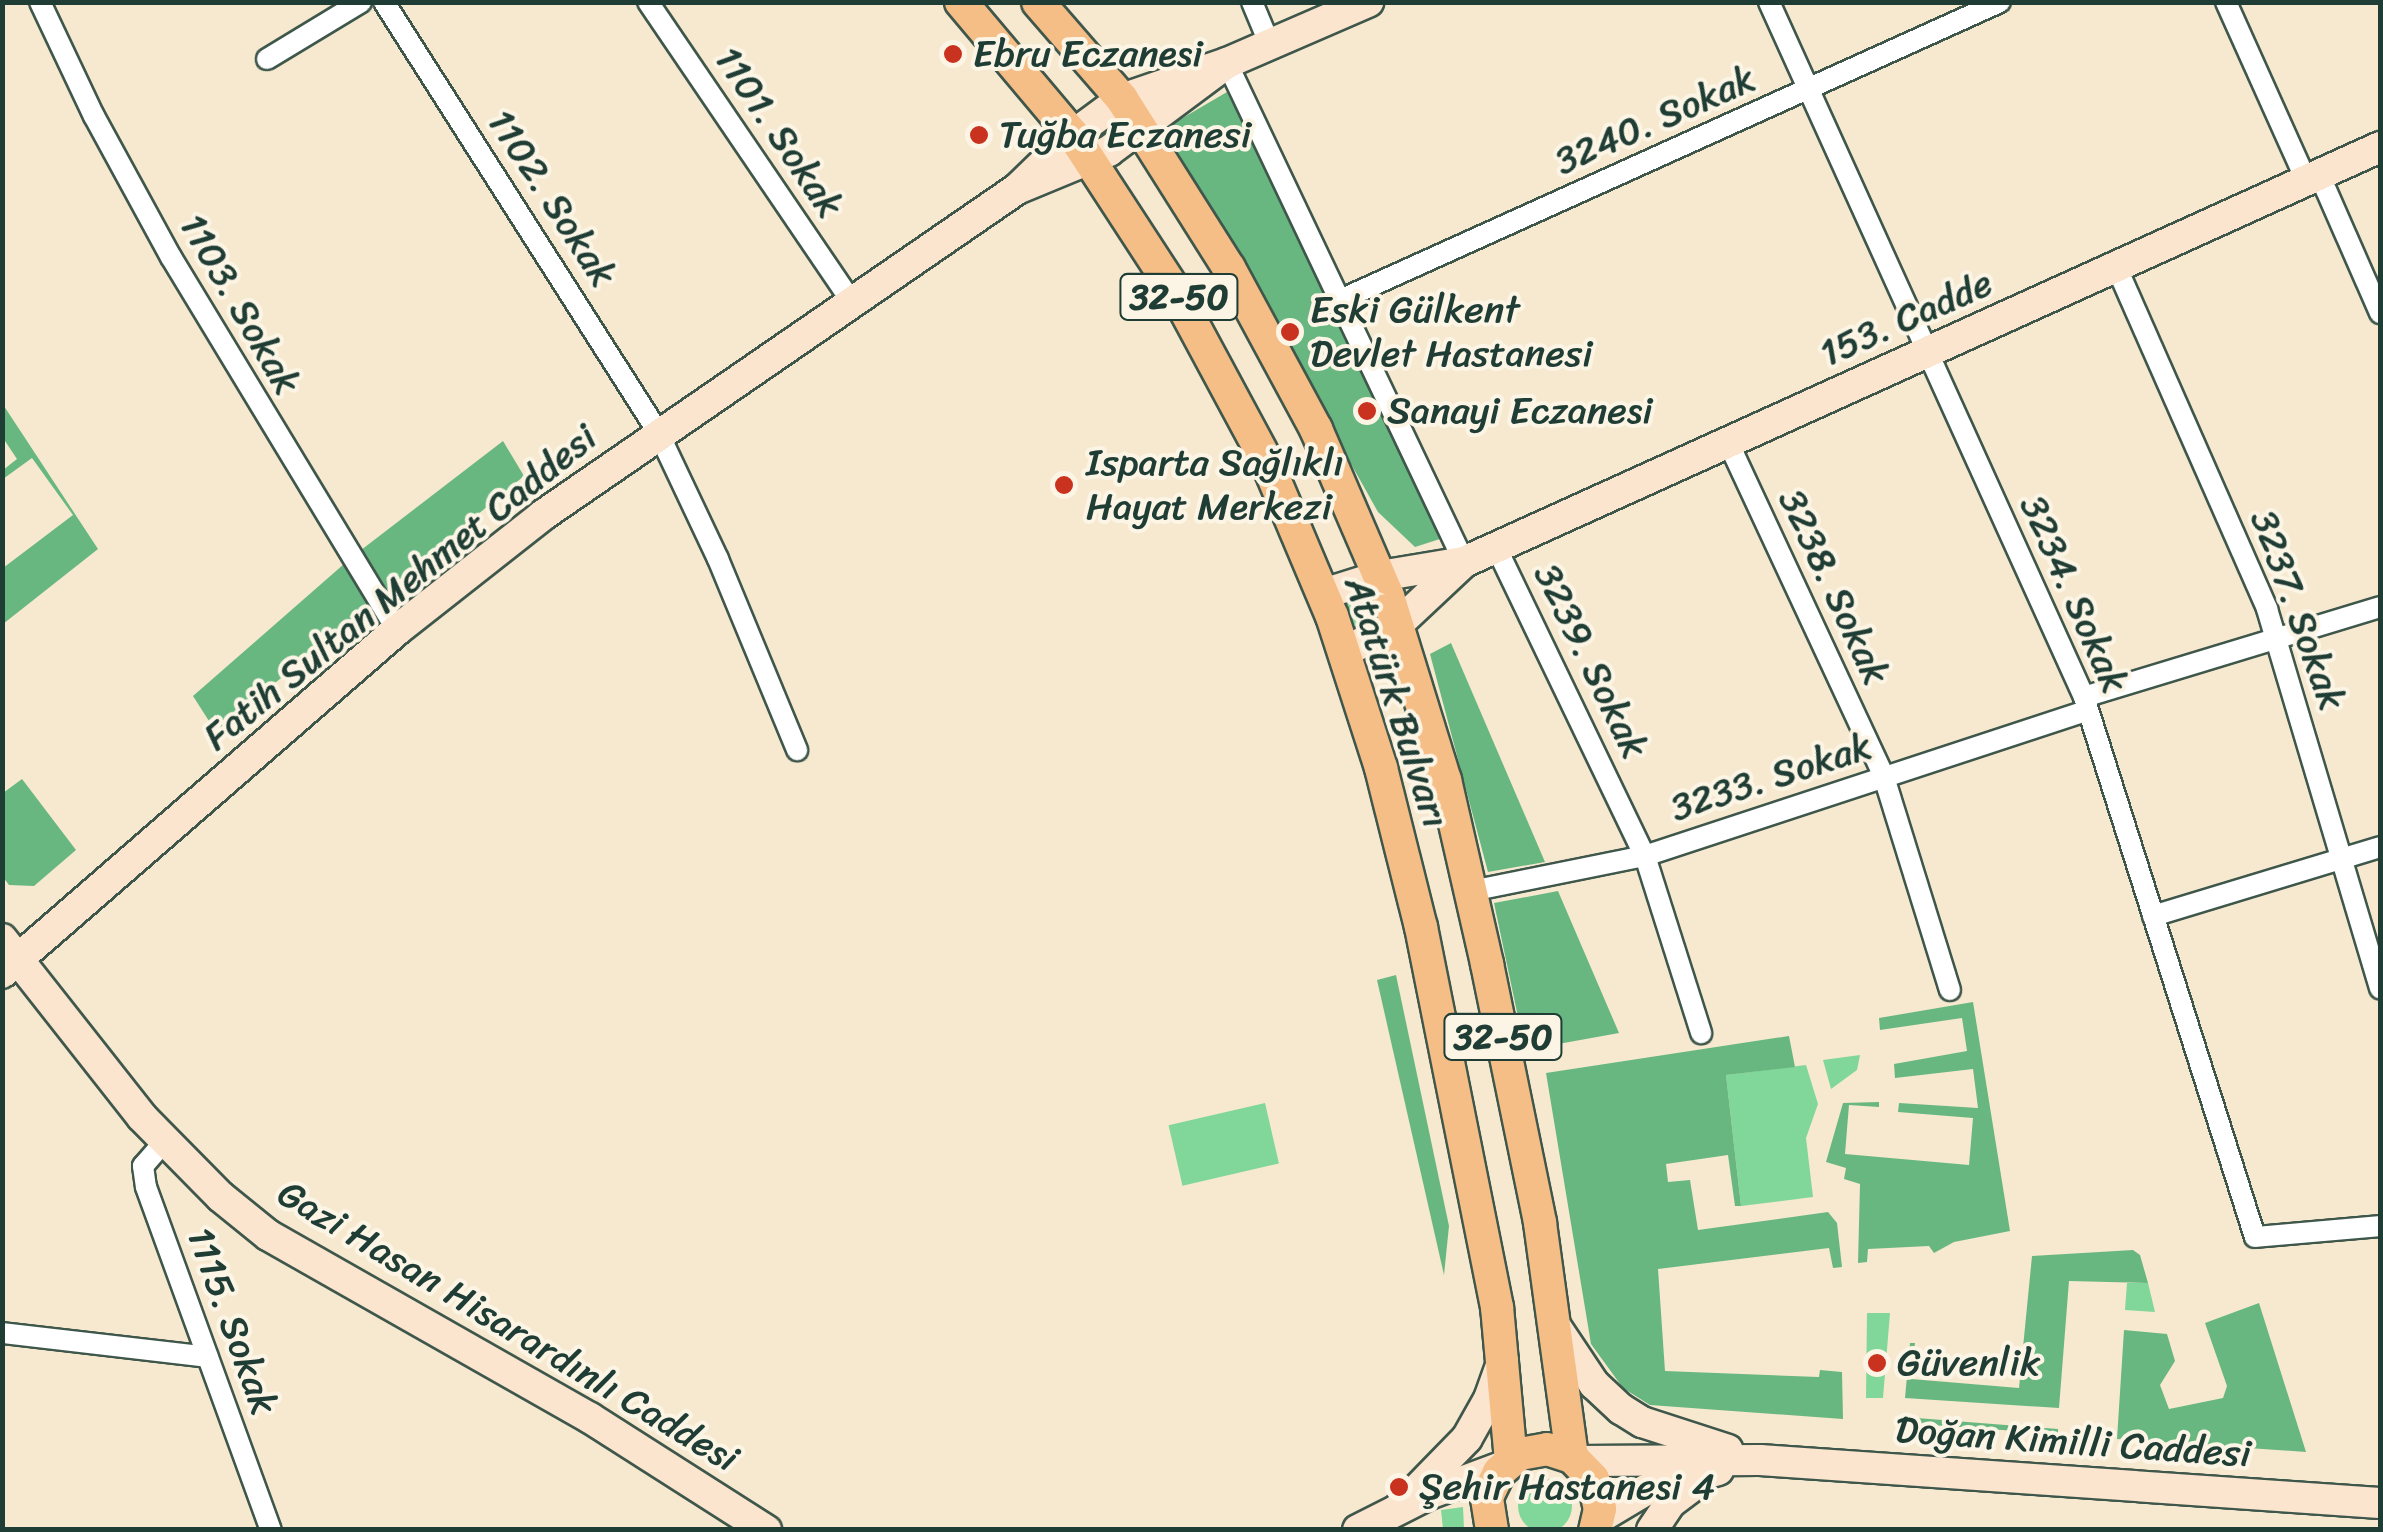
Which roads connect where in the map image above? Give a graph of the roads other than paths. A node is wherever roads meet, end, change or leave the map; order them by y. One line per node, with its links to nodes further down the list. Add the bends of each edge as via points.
1 (40, 2): 34 (street, 1103. Sokak, via 171,258)
2 (360, 2): 13 (street)
3 (384, 2): 26 (street, 1102. Sokak)
4 (648, 2): 23 (street, 1101. Sokak)
5 (961, 2): 19 (main road, Atatürk Bulvarı / 32-50)
6 (1038, 2): 16 (main road, Atatürk Bulvarı / 32-50)
7 (1252, 2): 12 (street)
8 (1368, 2): 12 (street)
9 (1769, 2): 15 (street, 3234. Sokak)
10 (2000, 2): 15 (street, 3240. Sokak)
11 (2226, 2): 20 (street)
12 (1270, 45): 14 (street)
13 (267, 59)
14 (1228, 64): 16 (street); 17 (street); 22 (street)
15 (1808, 89): 22 (street, 3240. Sokak); 25 (street, 3234. Sokak)
16 (1122, 100): 17 (main road, Atatürk Bulvarı / 32-50); 19 (street)
17 (1142, 128): 19 (street); 30 (main road, Atatürk Bulvarı / 32-50, via 1273,346)
18 (2380, 146): 20 (street, 153. Cadde)
19 (1083, 148): 23 (street, Fatih Sultan Mehmet Caddesi); 31 (main road, Atatürk Bulvarı / 32-50, via 1223,373)
20 (2313, 177): 21 (street, 153. Cadde); 24 (street)
21 (2116, 266): 25 (street, 153. Cadde); 35 (street, 3237. Sokak)
22 (1340, 300): 29 (street)
23 (851, 302): 26 (street, Fatih Sultan Mehmet Caddesi)
24 (2380, 313)
25 (1927, 352): 27 (street, 153. Cadde); 37 (street, 3234. Sokak)
26 (658, 432): 34 (street, Fatih Sultan Mehmet Caddesi); 38 (street, 1102. Sokak)
27 (1728, 442): 28 (street, 153. Cadde); 39 (street, 3238. Sokak)
28 (1496, 547): 29 (street, 153. Cadde); 41 (street, 3239. Sokak)
29 (1464, 562): 30 (street); 33 (street)
30 (1380, 576): 31 (street); 33 (main road, Atatürk Bulvarı / 32-50)
31 (1322, 594): 36 (main road, Atatürk Bulvarı / 32-50)
32 (2380, 606): 35 (street, 3233. Sokak)
33 (1398, 624): 36 (street); 43 (main road, Atatürk Bulvarı / 32-50)
34 (398, 630): 45 (street, Fatih Sultan Mehmet Caddesi)
35 (2277, 638): 37 (street, 3233. Sokak); 42 (street, 3237. Sokak)
36 (1344, 652): 54 (main road, Atatürk Bulvarı / 32-50, via 1382,768 1417,912)
37 (2086, 703): 39 (street, 3233. Sokak); 44 (street, 3234. Sokak)
38 (797, 750)
39 (1884, 777): 41 (street, 3233. Sokak); 47 (street, 3238. Sokak)
40 (2380, 848): 42 (street)
41 (1645, 856): 43 (street, 3233. Sokak); 48 (street, 3239. Sokak)
42 (2342, 859): 44 (street); 46 (street, 3237. Sokak)
43 (1471, 892): 51 (main road, Atatürk Bulvarı / 32-50)
44 (2153, 916): 50 (street, 3234. Sokak, via 2255,1237)
45 (8, 957): 49 (street, Gazi Hasan Hisarardınlı Caddesi)
46 (2380, 989)
47 (1950, 990)
48 (1702, 1033)
49 (164, 1142): 53 (street, 1115. Sokak, via 146,1160 143,1174); 63 (street, Gazi Hasan Hisarardınlı Caddesi, via 268,1235 622,1437)
50 (2380, 1226)
51 (1558, 1330): 55 (main road, Atatürk Bulvarı / 32-50); 56 (street, via 1594,1384 1631,1416)
52 (2, 1332): 53 (street)
53 (208, 1358): 62 (street, 1115. Sokak)
54 (1504, 1358): 57 (main road, Atatürk Bulvarı / 32-50); 60 (street, via 1467,1438)
55 (1574, 1459): 56 (street, Doğan Kimilli Caddesi); 57 (main road, via 1547,1450); 61 (main road, Atatürk Bulvarı, via 1593,1479)
56 (1760, 1460): 58 (street, Doğan Kimilli Caddesi); 59 (street, Doğan Kimilli Caddesi)
57 (1508, 1463): 60 (street); 65 (main road, via 1488,1497)
58 (1715, 1470): 61 (street, Doğan Kimilli Caddesi, via 1646,1490); 66 (street, via 1670,1503)
59 (2380, 1503)
60 (1400, 1507): 64 (street)
61 (1597, 1525)
62 (271, 1530)
63 (766, 1530)
64 (1358, 1530)
65 (1492, 1530)
66 (1652, 1530)

